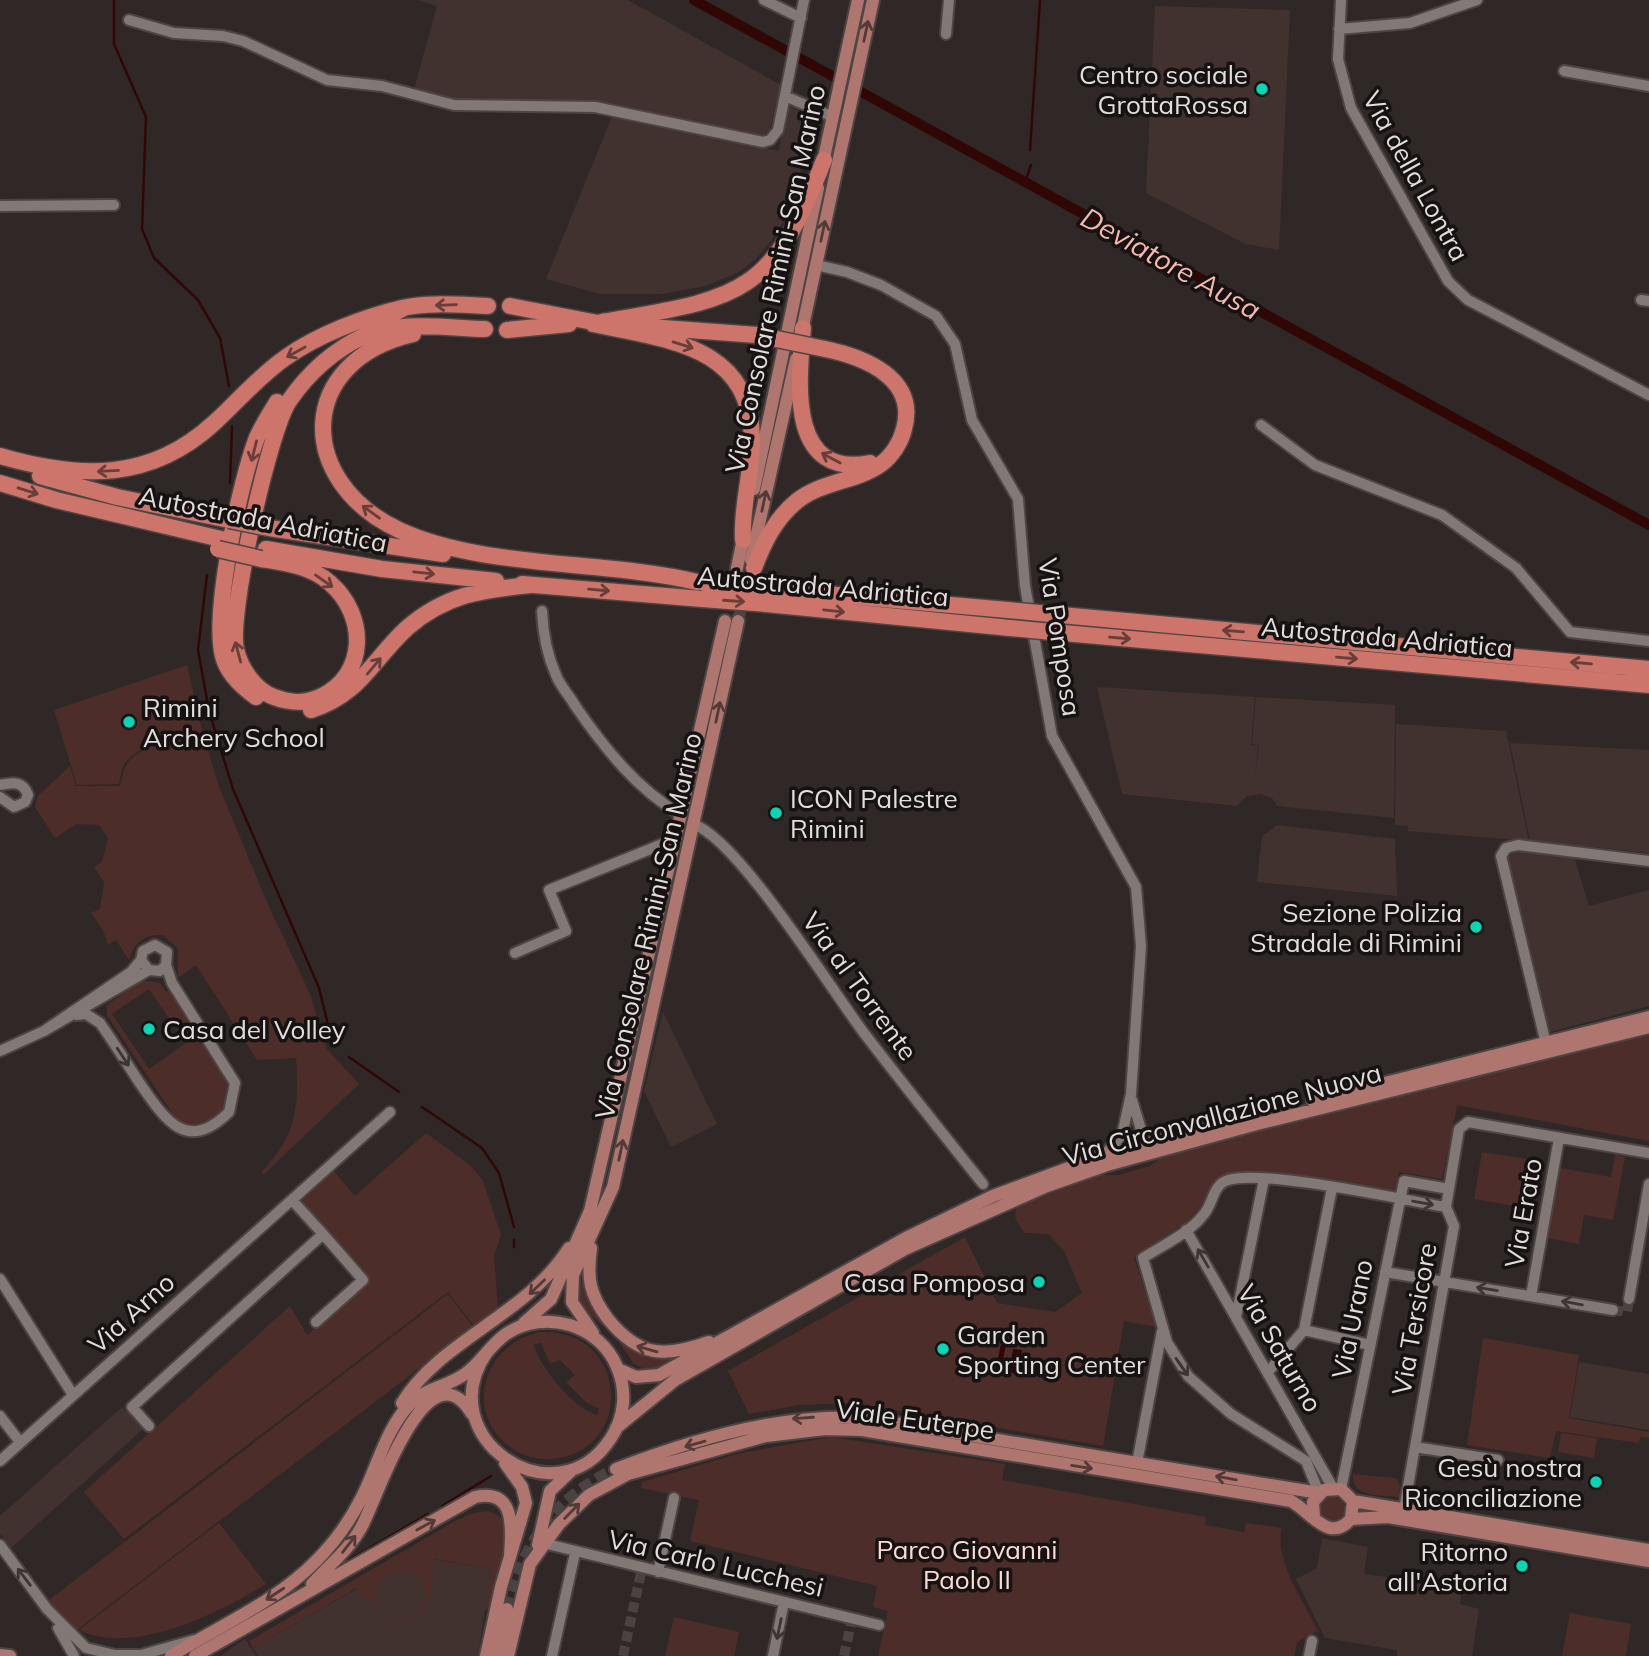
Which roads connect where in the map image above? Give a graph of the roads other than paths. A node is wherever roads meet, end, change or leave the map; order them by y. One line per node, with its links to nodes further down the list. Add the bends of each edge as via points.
1 (764, 0): 9 (street)
2 (804, 0): 9 (street)
3 (858, 0): 15 (main road, Via Consolare Rimini-San Marino)
4 (873, 0): 19 (main road, Via Consolare Rimini-San Marino, one-way to 4)
5 (949, 0): 11 (street)
6 (1341, 0): 10 (street, Via della Lontra)
7 (1477, 0): 10 (street, via 1410,23)
8 (129, 20): 14 (street, via 174,33 233,39 327,80 382,86 454,105 595,107 758,142 775,136)
9 (801, 23): 14 (street)
10 (1339, 29): 28 (street, Via della Lontra, via 1338,59 1350,108 1448,281 1468,300)
11 (946, 34)
12 (1564, 71): 13 (street)
13 (1649, 86)
14 (786, 90): 15 (street)
15 (833, 117): 16 (main road, Via Consolare Rimini-San Marino)
16 (824, 160): 23 (highway, via 804,213 788,240 751,281 715,300); 34 (main road, Via Consolare Rimini-San Marino)
17 (114, 205): 18 (street)
18 (0, 206)
19 (816, 265): 26 (main road, Via Consolare Rimini-San Marino); 59 (street, Via Pomposa, via 881,285 936,316 955,344 972,420 1018,499 1025,586 1052,736 1136,887 1141,946)
20 (488, 306): 22 (highway, one-way to 22)
21 (510, 306): 23 (highway)
22 (404, 308): 31 (highway, one-way to 31, via 327,335 288,356 213,424 156,461 121,471 86,473 45,469); 37 (highway, one-way to 37, via 338,344 300,372 257,439 220,611 224,659 233,677 253,695 273,706 311,710 331,703 358,684 406,629 440,605 475,590)
23 (589, 323): 27 (highway); 30 (highway, bridge, via 757,335 865,360 892,378 902,394 907,413); 34 (highway, one-way to 34, via 687,345 716,360 736,382 752,439)
24 (443, 328): 25 (highway); 35 (highway, one-way to 24, via 303,567 330,582 357,622 358,649 348,673 322,696 303,703 270,695 247,675 235,647 243,572 278,423 288,402 319,364 339,349 386,329); 38 (highway, one-way to 24, via 655,572 483,554 429,542 397,529 352,497 336,478 322,435 329,391 351,363 376,347)
25 (485, 328)
26 (803, 328): 30 (highway, one-way to 26, via 870,463 849,465 829,458 814,445 804,426 797,393); 36 (main road, Via Consolare Rimini-San Marino, one-way to 26)
27 (507, 330)
28 (1649, 395)
29 (1261, 425): 41 (street, via 1315,465 1442,515 1516,568 1570,632)
30 (894, 451): 36 (highway, via 870,470 818,488 796,502 771,529)
31 (0, 456)
32 (0, 464): 38 (highway, Autostrada Adriatica, bridge, via 117,497 269,528)
33 (0, 482): 35 (highway, one-way to 35, bridge, via 56,500 82,515)
34 (743, 540): 36 (main road, Via Consolare Rimini-San Marino)
35 (260, 553): 37 (highway, Autostrada Adriatica, one-way to 37)
36 (747, 568)
37 (531, 585): 38 (highway, Autostrada Adriatica, one-way to 38)
38 (701, 588): 39 (highway, Autostrada Adriatica, bridge)
39 (767, 596): 42 (highway, Autostrada Adriatica, one-way to 39, bridge, via 1008,610); 43 (highway, Autostrada Adriatica, one-way to 43, bridge, via 1010,628)
40 (542, 611): 46 (street, via 544,638 556,676 592,729 624,769)
41 (1649, 641)
42 (1649, 669)
43 (1649, 685)
44 (0, 785): 45 (street, via 17,783 28,795 25,803 14,807)
45 (0, 797)
46 (681, 815): 47 (main road, Via Consolare Rimini-San Marino, one-way to 46, via 732,621); 48 (main road, Via Consolare Rimini-San Marino)
47 (693, 824): 69 (street, Via al Torrente, via 717,837 744,869); 79 (main road, Via Consolare Rimini-San Marino, one-way to 47, via 613,1187)
48 (675, 839): 50 (street, Via Consolare Rimini-San Marino, via 549,890 566,931); 76 (main road, Via Consolare Rimini-San Marino)
49 (1649, 861): 57 (street, via 1518,845 1506,848 1501,856)
50 (515, 953)
51 (141, 960): 52 (street, via 147,947 155,944 167,952); 53 (street); 56 (street, via 131,972)
52 (166, 965): 53 (street, via 160,971); 54 (street, one-way to 52, via 86,1014 100,1023 167,1122 186,1130 206,1130 229,1112 234,1083 172,983)
53 (149, 970): 54 (street)
54 (76, 1015): 56 (street)
55 (1648, 1025): 57 (main road, Via Circonvallazione Nuova); 65 (main road, Via Circonvallazione Nuova, via 1257,1124)
56 (44, 1031): 58 (street)
57 (1546, 1044): 64 (main road, Via Circonvallazione Nuova)
58 (0, 1051)
59 (1131, 1094): 61 (street, Via Pomposa); 62 (street, Via Pomposa)
60 (390, 1112): 74 (street, Via Arno)
61 (1126, 1125): 65 (street, Via Pomposa); 67 (street, Via Pomposa)
62 (1140, 1125): 64 (street, Via Pomposa); 65 (street, Via Pomposa)
63 (1559, 1138): 66 (street); 72 (street, Via Tersicore, via 1468,1122 1458,1129); 83 (street, Via Erato)
64 (1156, 1141): 65 (main road, Via Circonvallazione Nuova)
65 (1137, 1149): 67 (main road, Via Circonvallazione Nuova); 101 (main road, Via Circonvallazione Nuova, via 905,1249 675,1380)
66 (1649, 1153)
67 (1104, 1155): 91 (main road, Via Circonvallazione Nuova, via 993,1196 935,1224)
68 (1264, 1179): 71 (street); 77 (street, via 1227,1180 1207,1211); 86 (street)
69 (983, 1184)
70 (1649, 1184): 84 (street)
71 (1332, 1188): 73 (street); 90 (street)
72 (1449, 1189): 73 (street, via 1404,1181); 75 (street, Via Tersicore)
73 (1399, 1199): 75 (street, one-way to 75); 80 (street, Via Urano)
74 (292, 1200): 78 (street); 97 (street, Via Arno)
75 (1446, 1207): 82 (street, Via Tersicore, via 1454,1226)
76 (590, 1211): 88 (main road, Via Consolare Rimini-San Marino, via 551,1299); 103 (main road, Via Consolare Rimini-San Marino, one-way to 103, via 541,1284 425,1374 394,1417)
77 (1186, 1230): 86 (street, Via Saturno, one-way to 77); 89 (street, via 1143,1258)
78 (323, 1234): 87 (street, via 363,1280); 100 (street, via 132,1407)
79 (592, 1236): 91 (main road, Via Consolare Rimini-San Marino, one-way to 79, via 664,1353 629,1342 597,1305 589,1286); 92 (main road, Via Consolare Rimini-San Marino, via 573,1275 571,1290 576,1311)
80 (1385, 1272): 82 (street, Via Erato); 93 (street, Via Urano)
81 (0, 1279): 97 (street)
82 (1443, 1282): 83 (street, Via Erato, one-way to 82); 104 (street, Via Tersicore)
83 (1531, 1296): 85 (street, Via Erato, one-way to 83)
84 (1629, 1299)
85 (1613, 1310)
86 (1236, 1317): 96 (street, Via Saturno)
87 (316, 1322)
88 (517, 1328): 92 (main road, Via Circonvallazione Nuova, via 561,1322); 94 (main road, Via Circonvallazione Nuova)
89 (1162, 1328): 108 (street); 112 (street, one-way to 112, via 1188,1376 1231,1414 1306,1461)
90 (1304, 1330): 93 (street); 96 (street)
91 (736, 1333): 95 (main road, Via Circonvallazione Nuova, via 659,1375 636,1377)
92 (597, 1339): 95 (main road, Via Circonvallazione Nuova)
93 (1370, 1345): 111 (street, Via Urano)
94 (487, 1352): 99 (main road, Via Circonvallazione Nuova, via 473,1381); 103 (main road, Via Circonvallazione Nuova, via 464,1375 416,1397)
95 (618, 1369): 101 (main road, Via Circonvallazione Nuova, via 623,1396)
96 (1268, 1372): 111 (street, Via Saturno)
97 (72, 1395): 102 (street, Via Arno)
98 (0, 1416): 102 (street)
99 (475, 1420): 105 (main road, Via Circonvallazione Nuova); 126 (main road, Via Circonvallazione Nuova, one-way to 99, via 362,1527 423,1406 434,1398 452,1395 463,1401)
100 (149, 1426)
101 (616, 1428): 109 (main road, Via Circonvallazione Nuova, via 603,1449)
102 (20, 1443): 107 (street, Via Arno)
103 (386, 1443): 131 (main road, Via Circonvallazione Nuova, one-way to 131, via 362,1497 315,1563 267,1600)
104 (1415, 1447): 106 (street); 115 (street, Via Tersicore)
105 (493, 1450): 109 (main road, Via Circonvallazione Nuova, via 514,1465 536,1472 559,1472); 122 (main road, via 525,1494 525,1513)
106 (1498, 1460)
107 (0, 1461)
108 (1137, 1463): 110 (main road, Viale Euterpe, one-way to 110, via 836,1416 761,1425); 112 (main road, Viale Euterpe, one-way to 108)
109 (580, 1465): 124 (main road, via 550,1491 544,1529)
110 (616, 1469)
111 (1337, 1489): 112 (main road); 114 (main road)
112 (1319, 1493): 116 (main road, via 1312,1507)
113 (674, 1498): 125 (street)
114 (1353, 1501): 115 (main road); 117 (main road)
115 (1404, 1509): 120 (main road)
116 (1314, 1517): 117 (main road, via 1330,1529); 118 (main road, Viale Euterpe, one-way to 116, via 589,1495 628,1474 766,1436 825,1429 875,1432 1292,1501)
117 (1351, 1519): 123 (main road, via 1388,1517)
118 (543, 1543): 121 (street, Via Carlo Lucchesi); 124 (main road, Viale Euterpe)
119 (0, 1545): 128 (street, one-way to 119)
120 (1649, 1550)
121 (575, 1553): 125 (street, Via Carlo Lucchesi); 141 (street)
122 (510, 1556): 126 (main road, Via Circonvallazione Nuova, one-way to 122, via 482,1496 496,1498 506,1506 512,1519); 138 (main road)
123 (1649, 1561)
124 (530, 1564): 140 (main road, Viale Euterpe)
125 (658, 1572): 127 (street, Via Carlo Lucchesi)
126 (302, 1594): 137 (main road, Via Circonvallazione Nuova)
127 (784, 1602): 130 (street, Via Carlo Lucchesi); 142 (street, one-way to 142)
128 (47, 1609): 131 (street, via 76,1640 98,1653 149,1654); 135 (street)
129 (508, 1609): 139 (main road)
130 (879, 1625)
131 (200, 1638): 136 (main road, Via Circonvallazione Nuova)
132 (1312, 1641): 143 (street)
133 (0, 1654): 134 (main road)
134 (10, 1656)
135 (74, 1656)
136 (171, 1656)
137 (195, 1656)
138 (486, 1656)
139 (497, 1656)
140 (508, 1656)
141 (552, 1656)
142 (773, 1656)
143 (1309, 1656)

